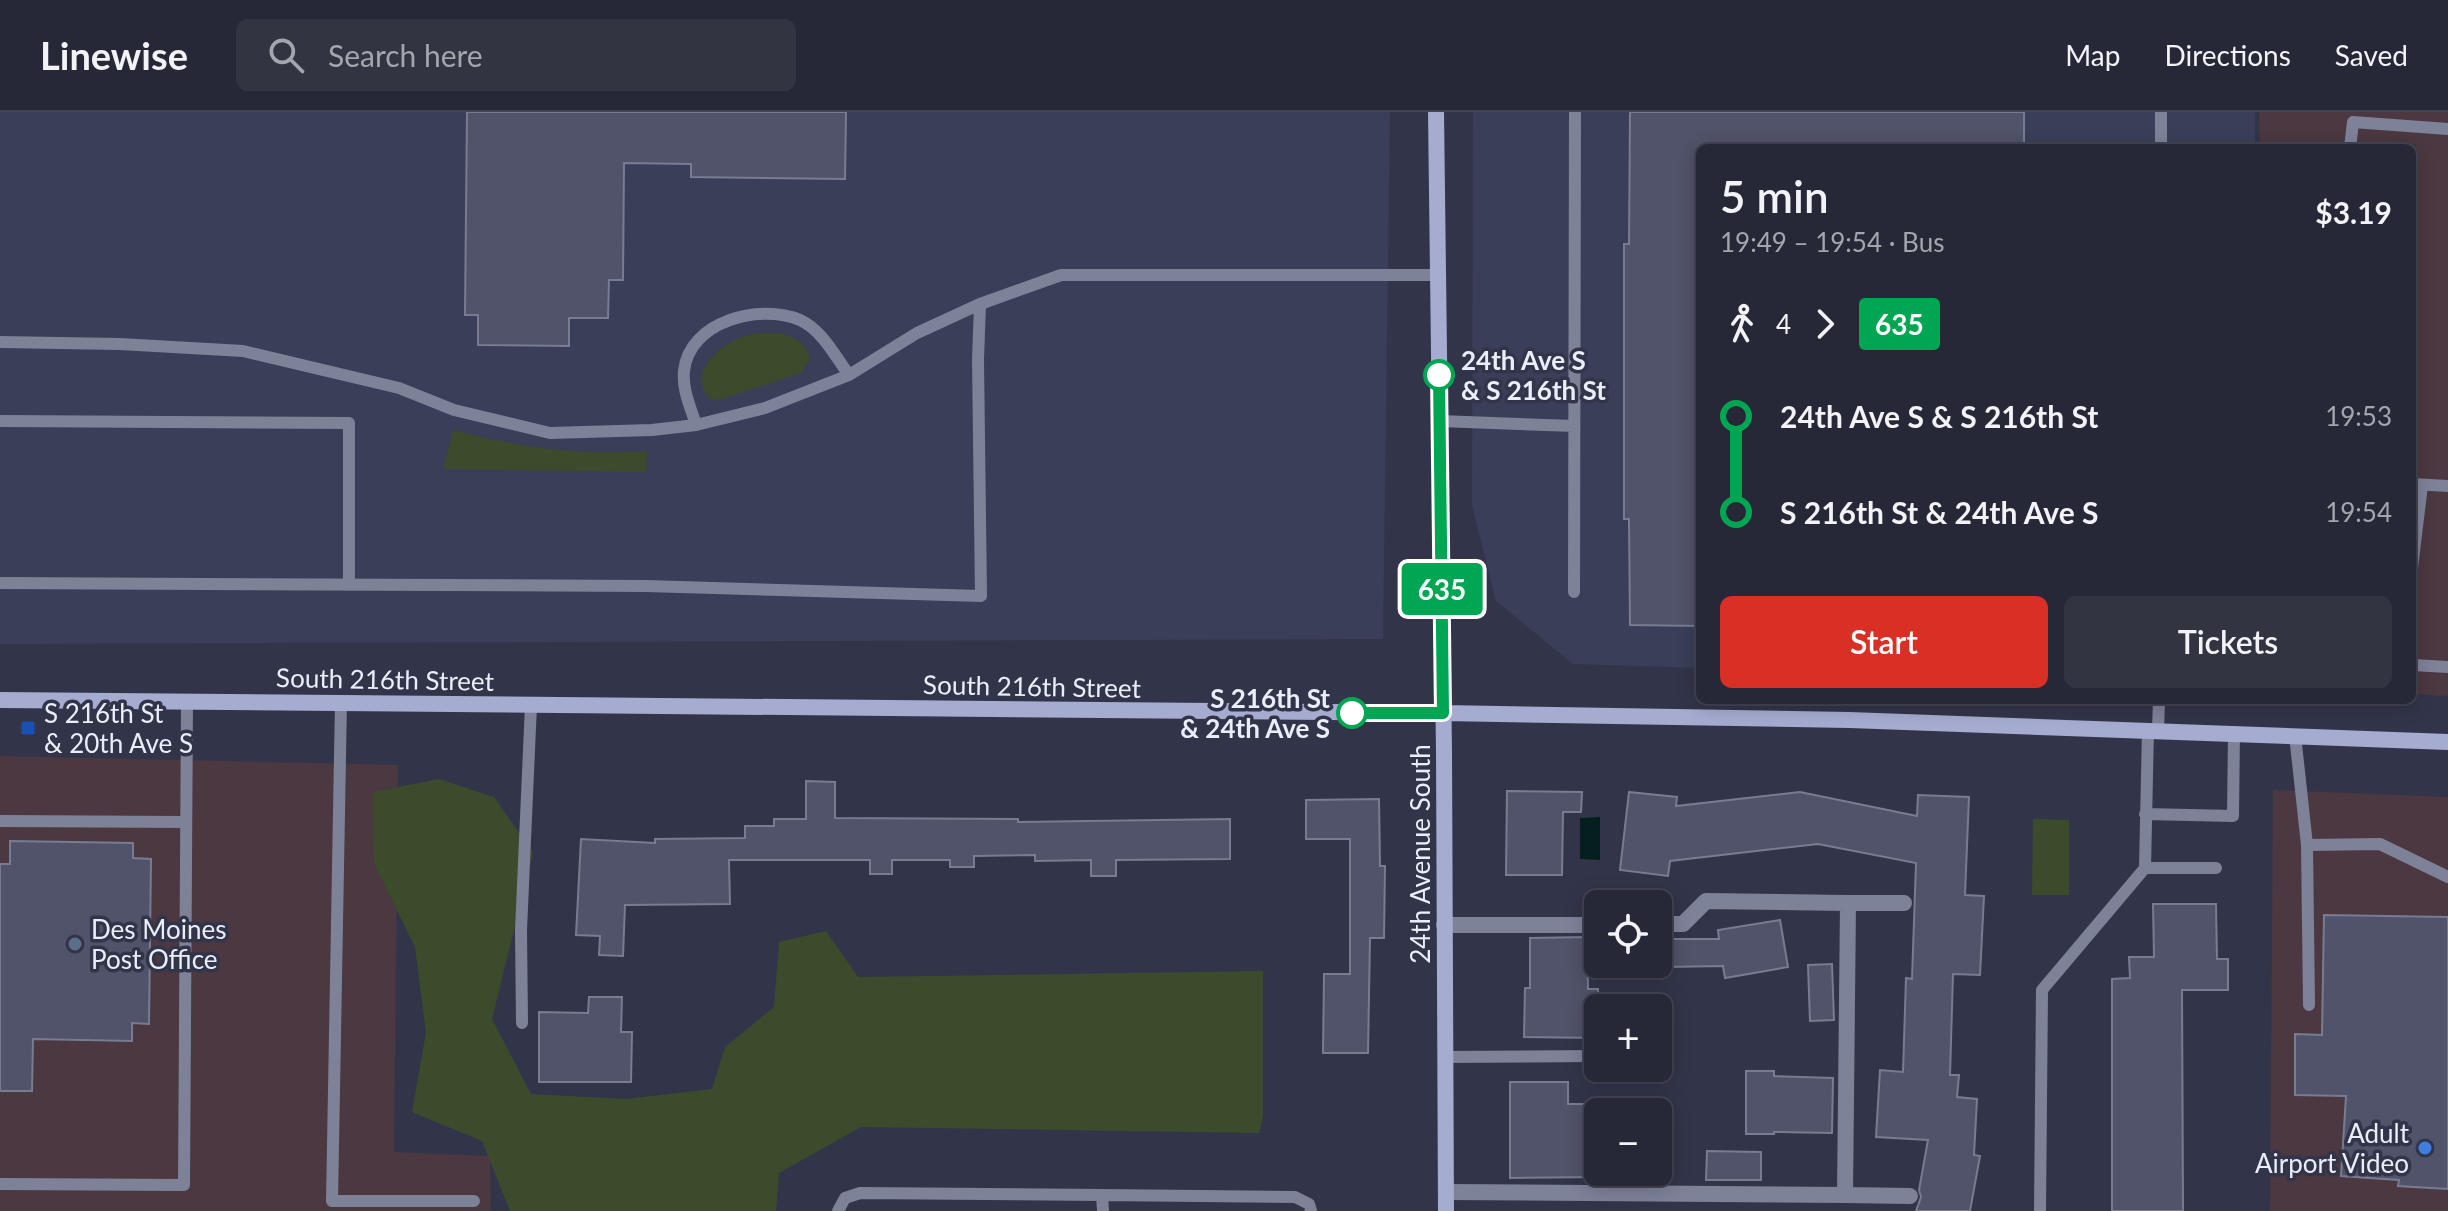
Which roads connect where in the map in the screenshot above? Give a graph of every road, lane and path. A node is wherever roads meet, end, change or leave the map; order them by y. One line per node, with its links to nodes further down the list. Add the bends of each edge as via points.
1 (1436, 112): 7 (main road, 24th Avenue South)
2 (1575, 112): 14 (lane)
3 (2161, 112): 5 (lane)
4 (2448, 129): 6 (lane, via 2353,122)
5 (2161, 144)
6 (2350, 144)
7 (1438, 275): 8 (lane, via 1061,275); 12 (main road, 24th Avenue South)
8 (980, 304): 10 (lane, via 917,333); 18 (lane, via 981,596 646,586)
9 (0, 342): 13 (lane, via 243,351 399,388 454,410 550,433)
10 (849, 375): 13 (lane, via 765,408); 13 (lane, via 816,331 798,319 745,315 716,325 693,347 684,369)
11 (0, 421): 18 (lane, via 349,423)
12 (1440, 421): 14 (lane); 27 (main road, 24th Avenue South)
13 (696, 425)
14 (1574, 426): 19 (lane)
15 (2417, 485): 16 (lane)
16 (2448, 486)
17 (0, 583): 18 (lane)
18 (349, 585)
19 (1574, 592)
20 (2416, 665): 21 (lane)
21 (2448, 667)
22 (0, 700): 23 (main road, South 216th Street)
23 (187, 701): 24 (main road, South 216th Street); 34 (lane)
24 (341, 701): 26 (main road, South 216th Street); 54 (lane)
25 (2158, 704): 28 (lane)
26 (531, 705): 27 (main road, South 216th Street); 45 (lane)
27 (1443, 713): 28 (main road, South 216th Street); 42 (main road, 24th Avenue South)
28 (2153, 730): 29 (main road, South 216th Street); 32 (lane)
29 (2234, 732): 30 (main road, South 216th Street); 32 (lane, via 2233,816)
30 (2295, 735): 31 (main road, South 216th Street); 35 (lane)
31 (2448, 742)
32 (2145, 814): 36 (lane)
33 (0, 821): 34 (lane)
34 (186, 822): 48 (lane, via 184,1185)
35 (2307, 845): 38 (lane, via 2380,844); 44 (lane)
36 (2145, 868): 37 (lane); 59 (lane, via 2042,990)
37 (2216, 868)
38 (2448, 877)
39 (1848, 903): 40 (street); 41 (street, via 1706,901 1683,924); 51 (street)
40 (1904, 903)
41 (1672, 924)
42 (1444, 925): 43 (street); 47 (main road, 24th Avenue South)
43 (1584, 925)
44 (2309, 1005)
45 (522, 1023)
46 (1584, 1056): 47 (lane)
47 (1445, 1057): 49 (main road, 24th Avenue South)
48 (0, 1184)
49 (1446, 1192): 51 (street); 58 (main road, 24th Avenue South)
50 (1102, 1195): 55 (lane, via 860,1193 845,1198); 56 (lane); 57 (lane, via 1295,1197)
51 (1845, 1195): 52 (street)
52 (1910, 1196)
53 (474, 1201): 54 (lane)
54 (330, 1206)
55 (838, 1211)
56 (1103, 1211)
57 (1311, 1211)
58 (1446, 1211)
59 (2040, 1211)

